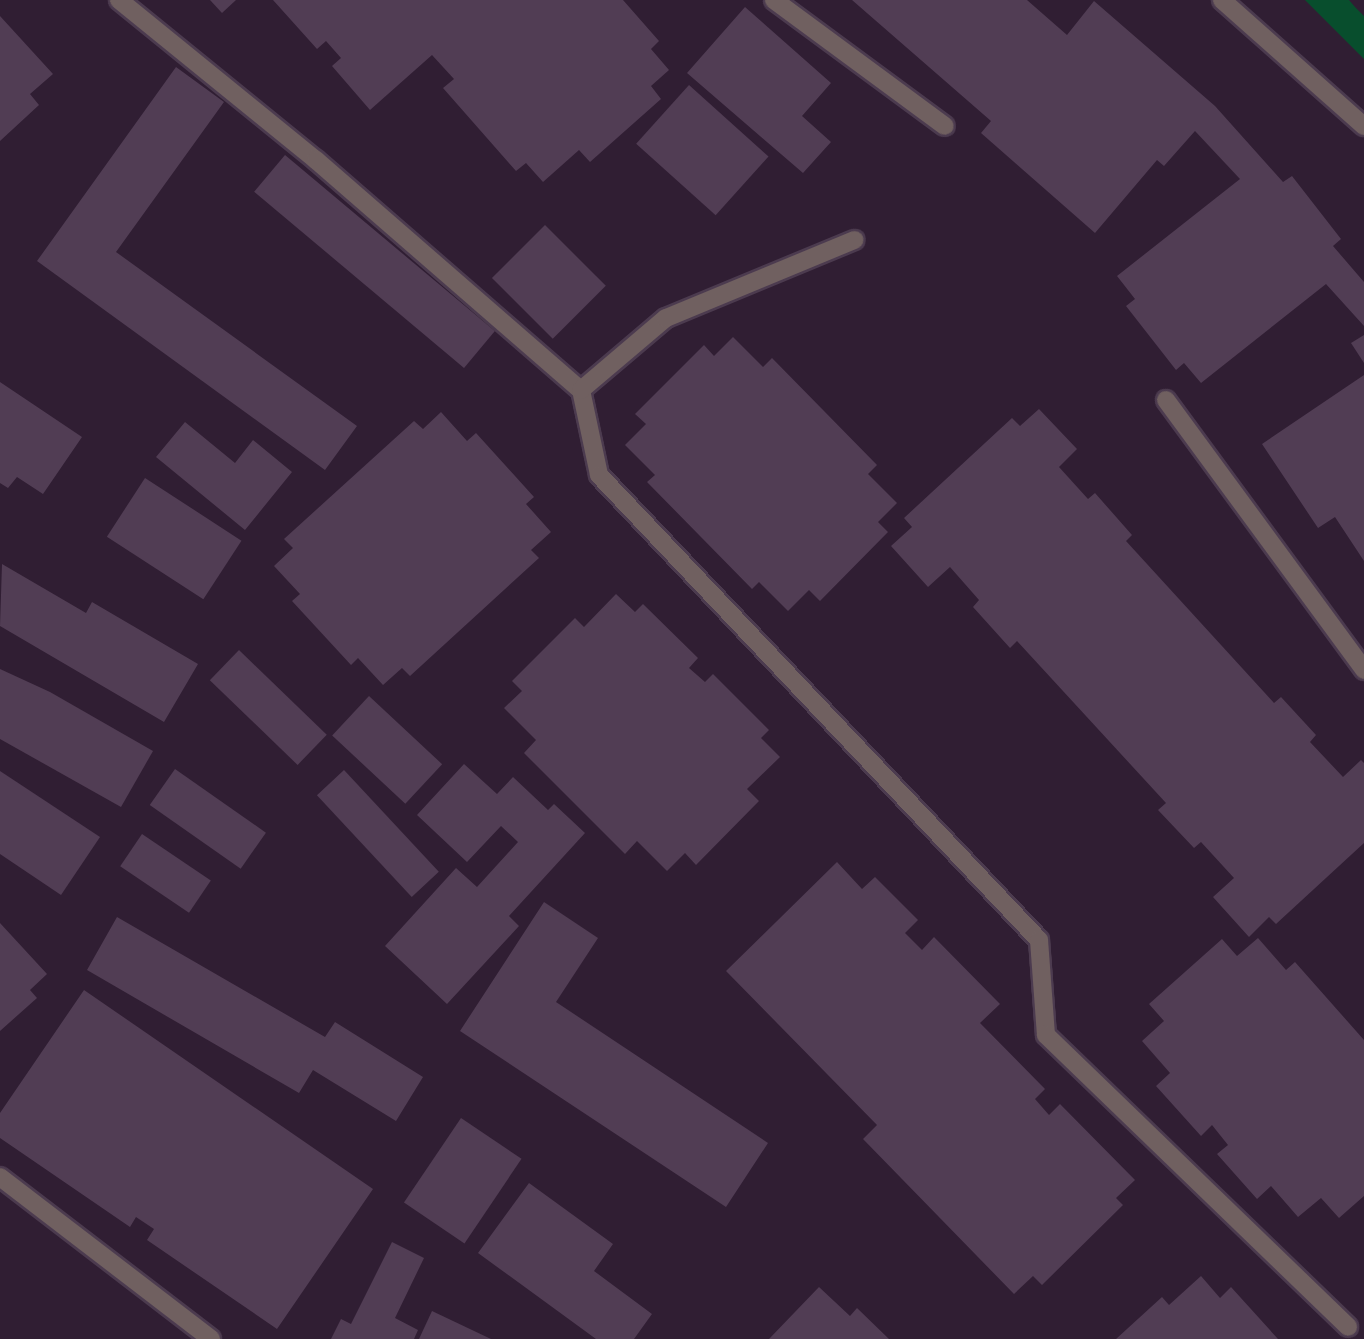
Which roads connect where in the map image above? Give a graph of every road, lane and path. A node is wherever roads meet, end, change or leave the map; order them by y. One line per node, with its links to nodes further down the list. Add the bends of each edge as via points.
1 (119, 0): 7 (street, via 316,160)
2 (774, 0): 4 (street)
3 (1222, 0): 5 (street)
4 (945, 126)
5 (1364, 126)
6 (853, 240): 7 (street, via 666,318)
7 (581, 390): 11 (street, via 599,475 1039,940 1045,1035)
8 (1166, 400): 9 (street)
9 (1364, 670)
10 (1, 1180): 12 (street)
11 (1348, 1327)
12 (211, 1339)

